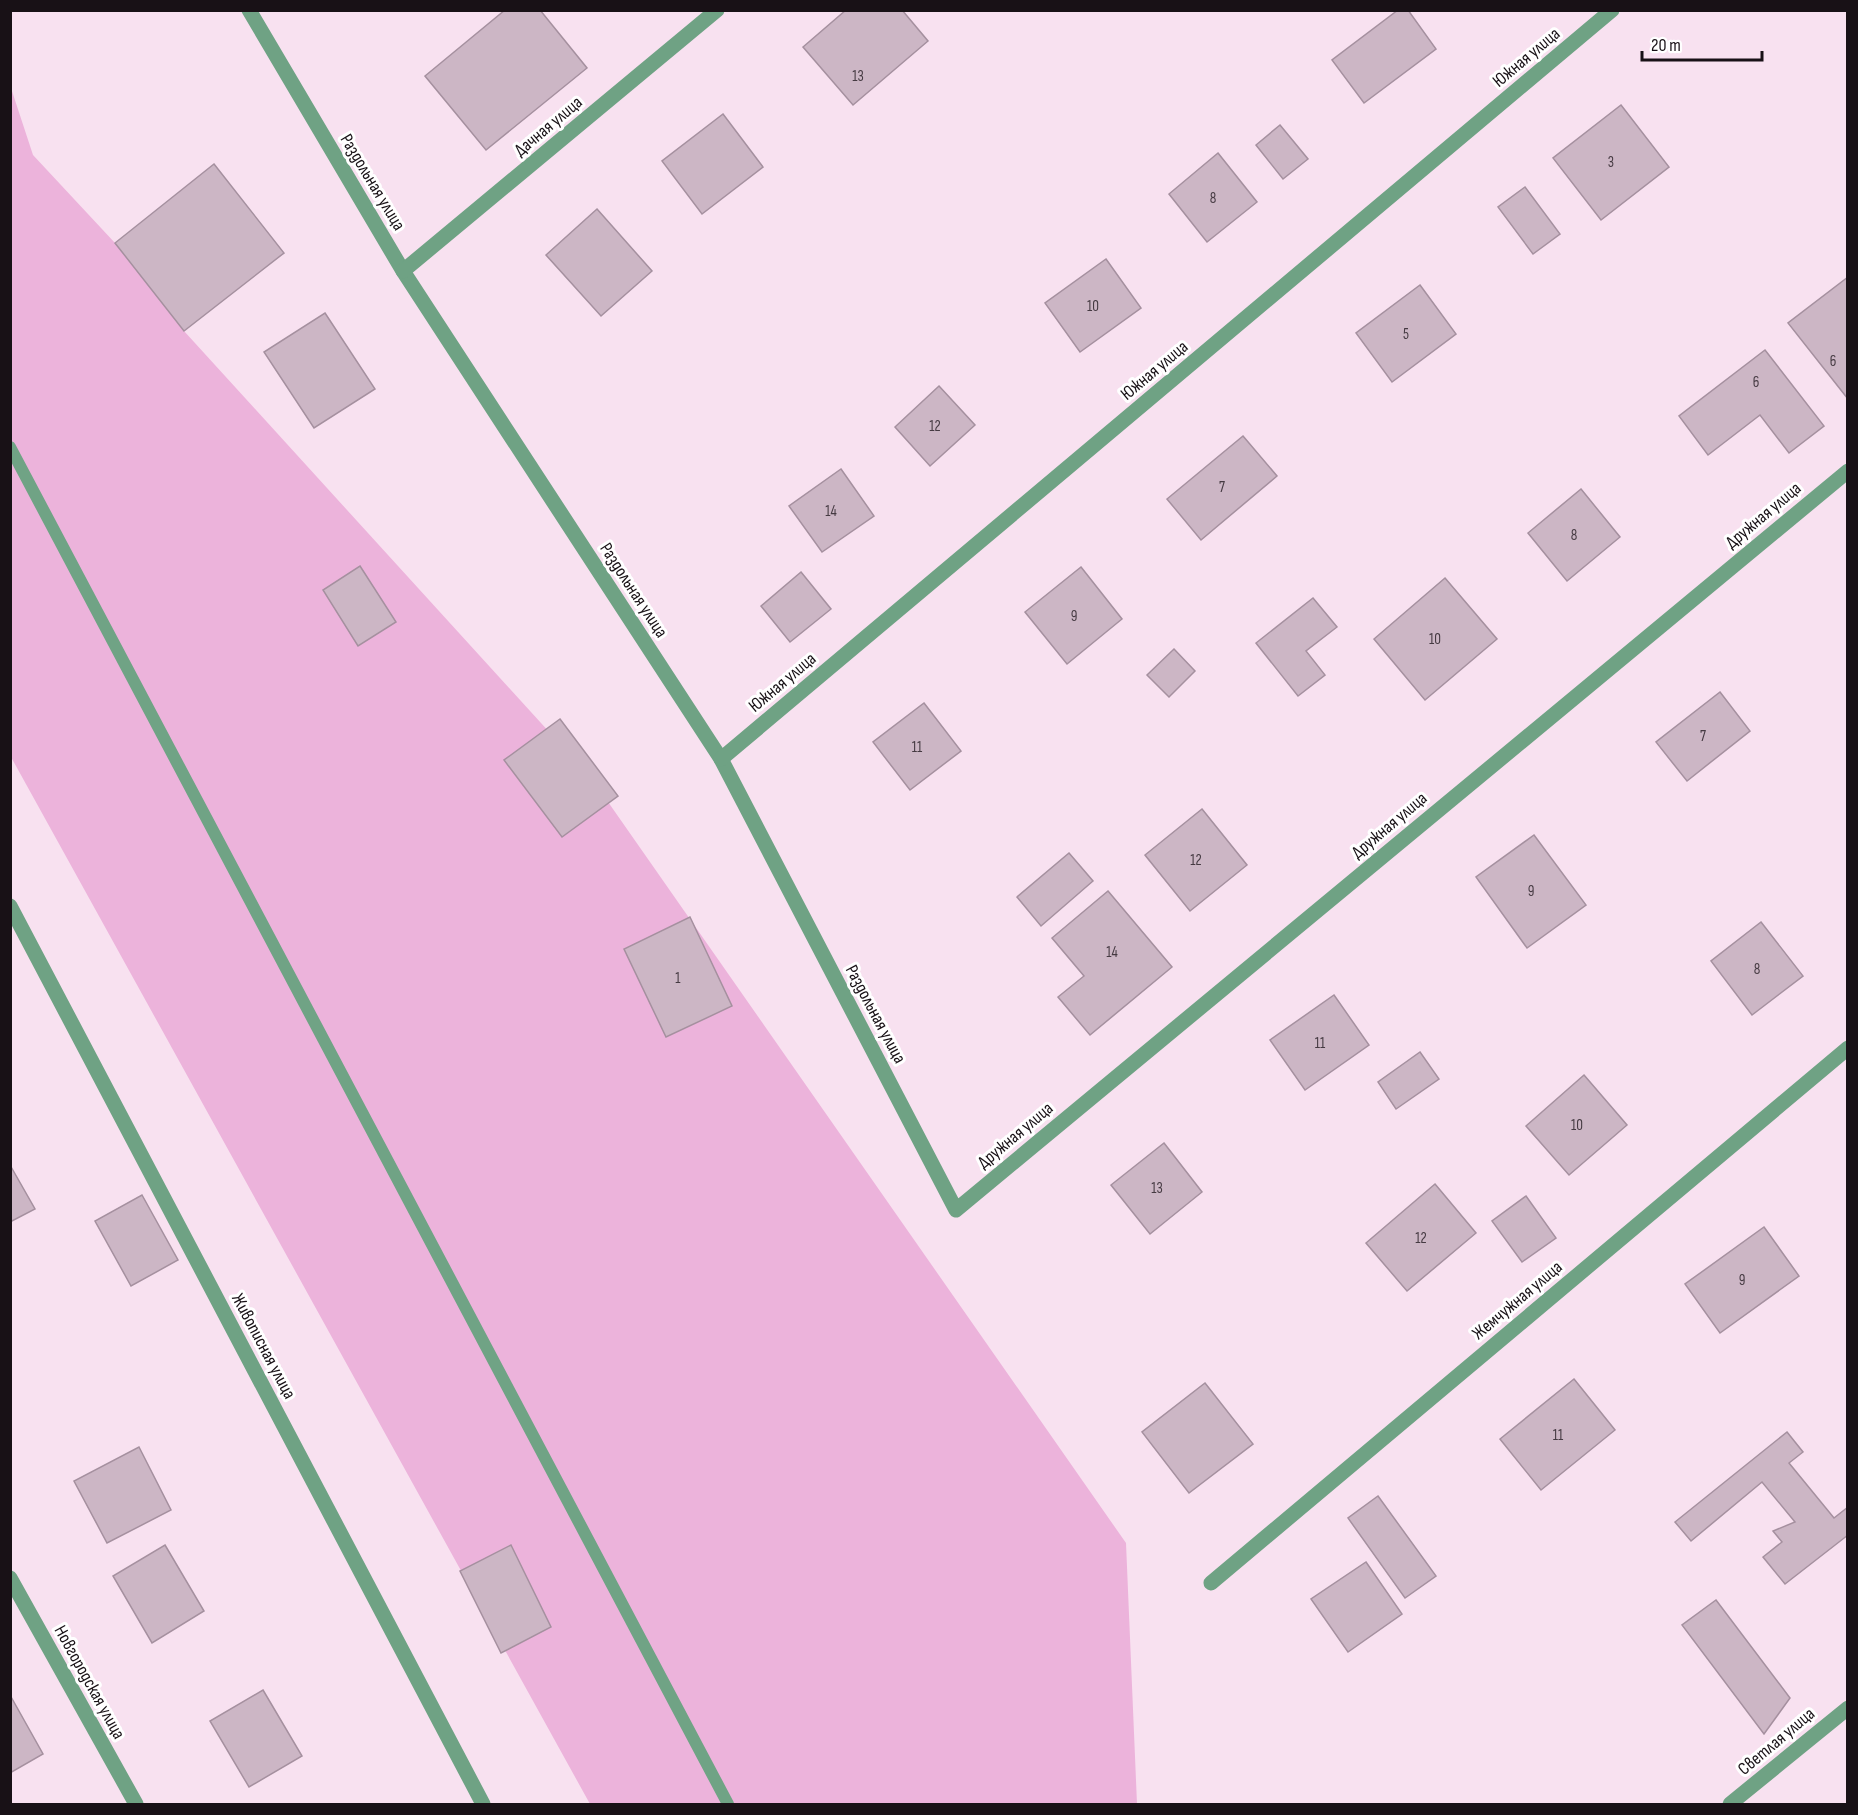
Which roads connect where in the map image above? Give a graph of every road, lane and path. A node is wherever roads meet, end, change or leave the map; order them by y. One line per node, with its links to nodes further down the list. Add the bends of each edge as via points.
1 (249, 10): 4 (street, Раздольная улица)
2 (717, 10): 4 (street, Дачная улица)
3 (1612, 10): 6 (street, Южная улица)
4 (403, 271): 6 (street, Раздольная улица)
5 (1848, 471): 9 (street, Дружная улица)
6 (721, 759): 9 (street, Раздольная улица)
7 (10, 906): 14 (street, Живописная улица)
8 (1848, 1048): 11 (street, Жемчужная улица)
9 (956, 1210)
10 (10, 1578): 13 (street, Новгородская улица)
11 (1211, 1583)
12 (1848, 1708): 15 (street, Светлая улица)
13 (136, 1804)
14 (483, 1804)
15 (1730, 1804)

